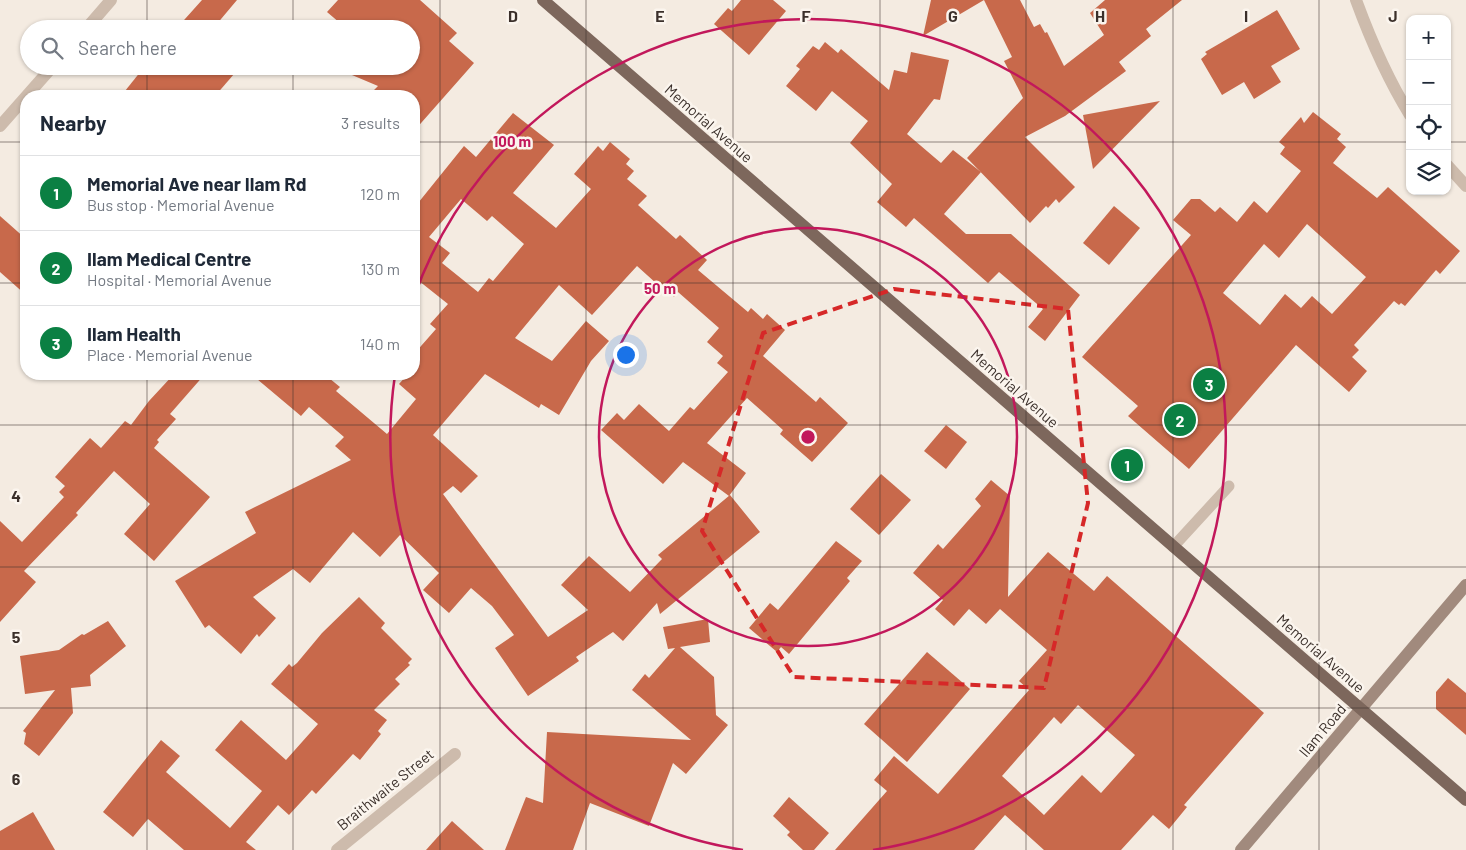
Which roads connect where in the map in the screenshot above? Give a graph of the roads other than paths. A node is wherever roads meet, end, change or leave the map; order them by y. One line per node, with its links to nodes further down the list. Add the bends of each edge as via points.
1 (111, 0): 4 (street)
2 (543, 0): 13 (main road, Memorial Avenue)
3 (1356, 0): 8 (street, via 1371,43)
4 (94, 20)
5 (44, 75): 6 (street)
6 (31, 90)
7 (20, 103): 9 (street)
8 (1406, 109)
9 (0, 126)
10 (1451, 169): 11 (street)
11 (1466, 186)
12 (1229, 486): 13 (lane)
13 (1173, 547): 15 (main road, Memorial Avenue)
14 (1466, 585): 15 (street, Ilam Road)
15 (1360, 709): 17 (main road, Memorial Avenue); 19 (street, Ilam Road)
16 (454, 754): 18 (street, Braithwaite Street)
17 (1466, 800)
18 (337, 850)
19 (1241, 850)

